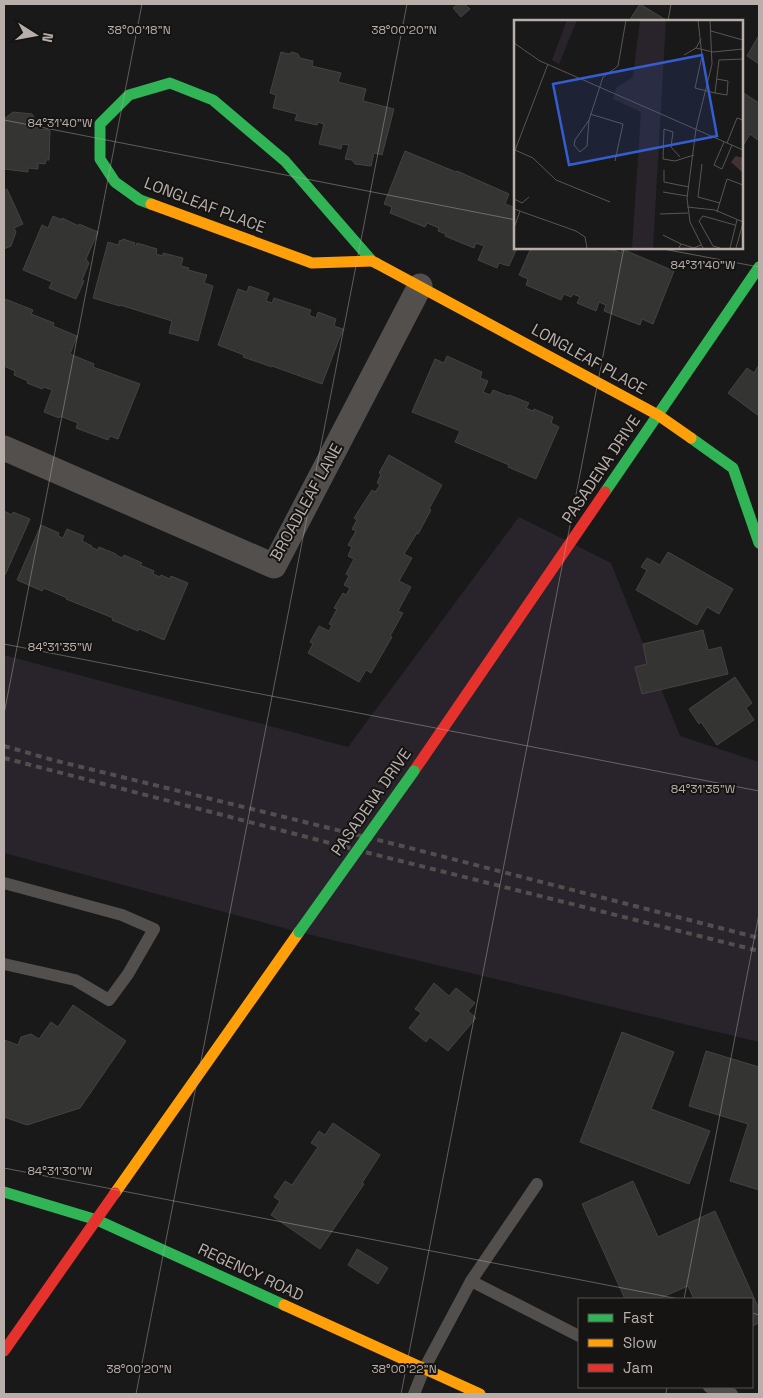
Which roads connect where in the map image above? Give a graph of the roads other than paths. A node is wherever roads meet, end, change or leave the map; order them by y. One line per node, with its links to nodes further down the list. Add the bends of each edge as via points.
1 (372, 261): 1 (street, LONGLEAF PLACE, via 312,263 140,200 115,182 100,159 100,124 129,95 170,83 213,100 285,161); 3 (street, LONGLEAF PLACE)
2 (759, 267): 4 (street, PASADENA DRIVE)
3 (420, 286): 4 (street, LONGLEAF PLACE); 5 (street, BROADLEAF LANE, via 274,566)
4 (658, 415): 6 (street, LONGLEAF PLACE, via 733,468); 11 (street, PASADENA DRIVE, bridge, via 414,771)
5 (4, 448)
6 (759, 543)
7 (4, 883): 8 (lane, via 122,915 154,929 109,1000 76,980)
8 (4, 964)
9 (537, 1184): 12 (lane)
10 (4, 1192): 11 (street, REGENCY ROAD)
11 (97, 1220): 14 (street, PASADENA DRIVE); 15 (street, REGENCY ROAD)
12 (471, 1281): 13 (lane); 15 (lane)
13 (578, 1335)
14 (4, 1351)
15 (424, 1369): 17 (lane); 18 (street, REGENCY ROAD)
16 (712, 1388): 19 (lane)
17 (414, 1394)
18 (480, 1394)
19 (732, 1394)

